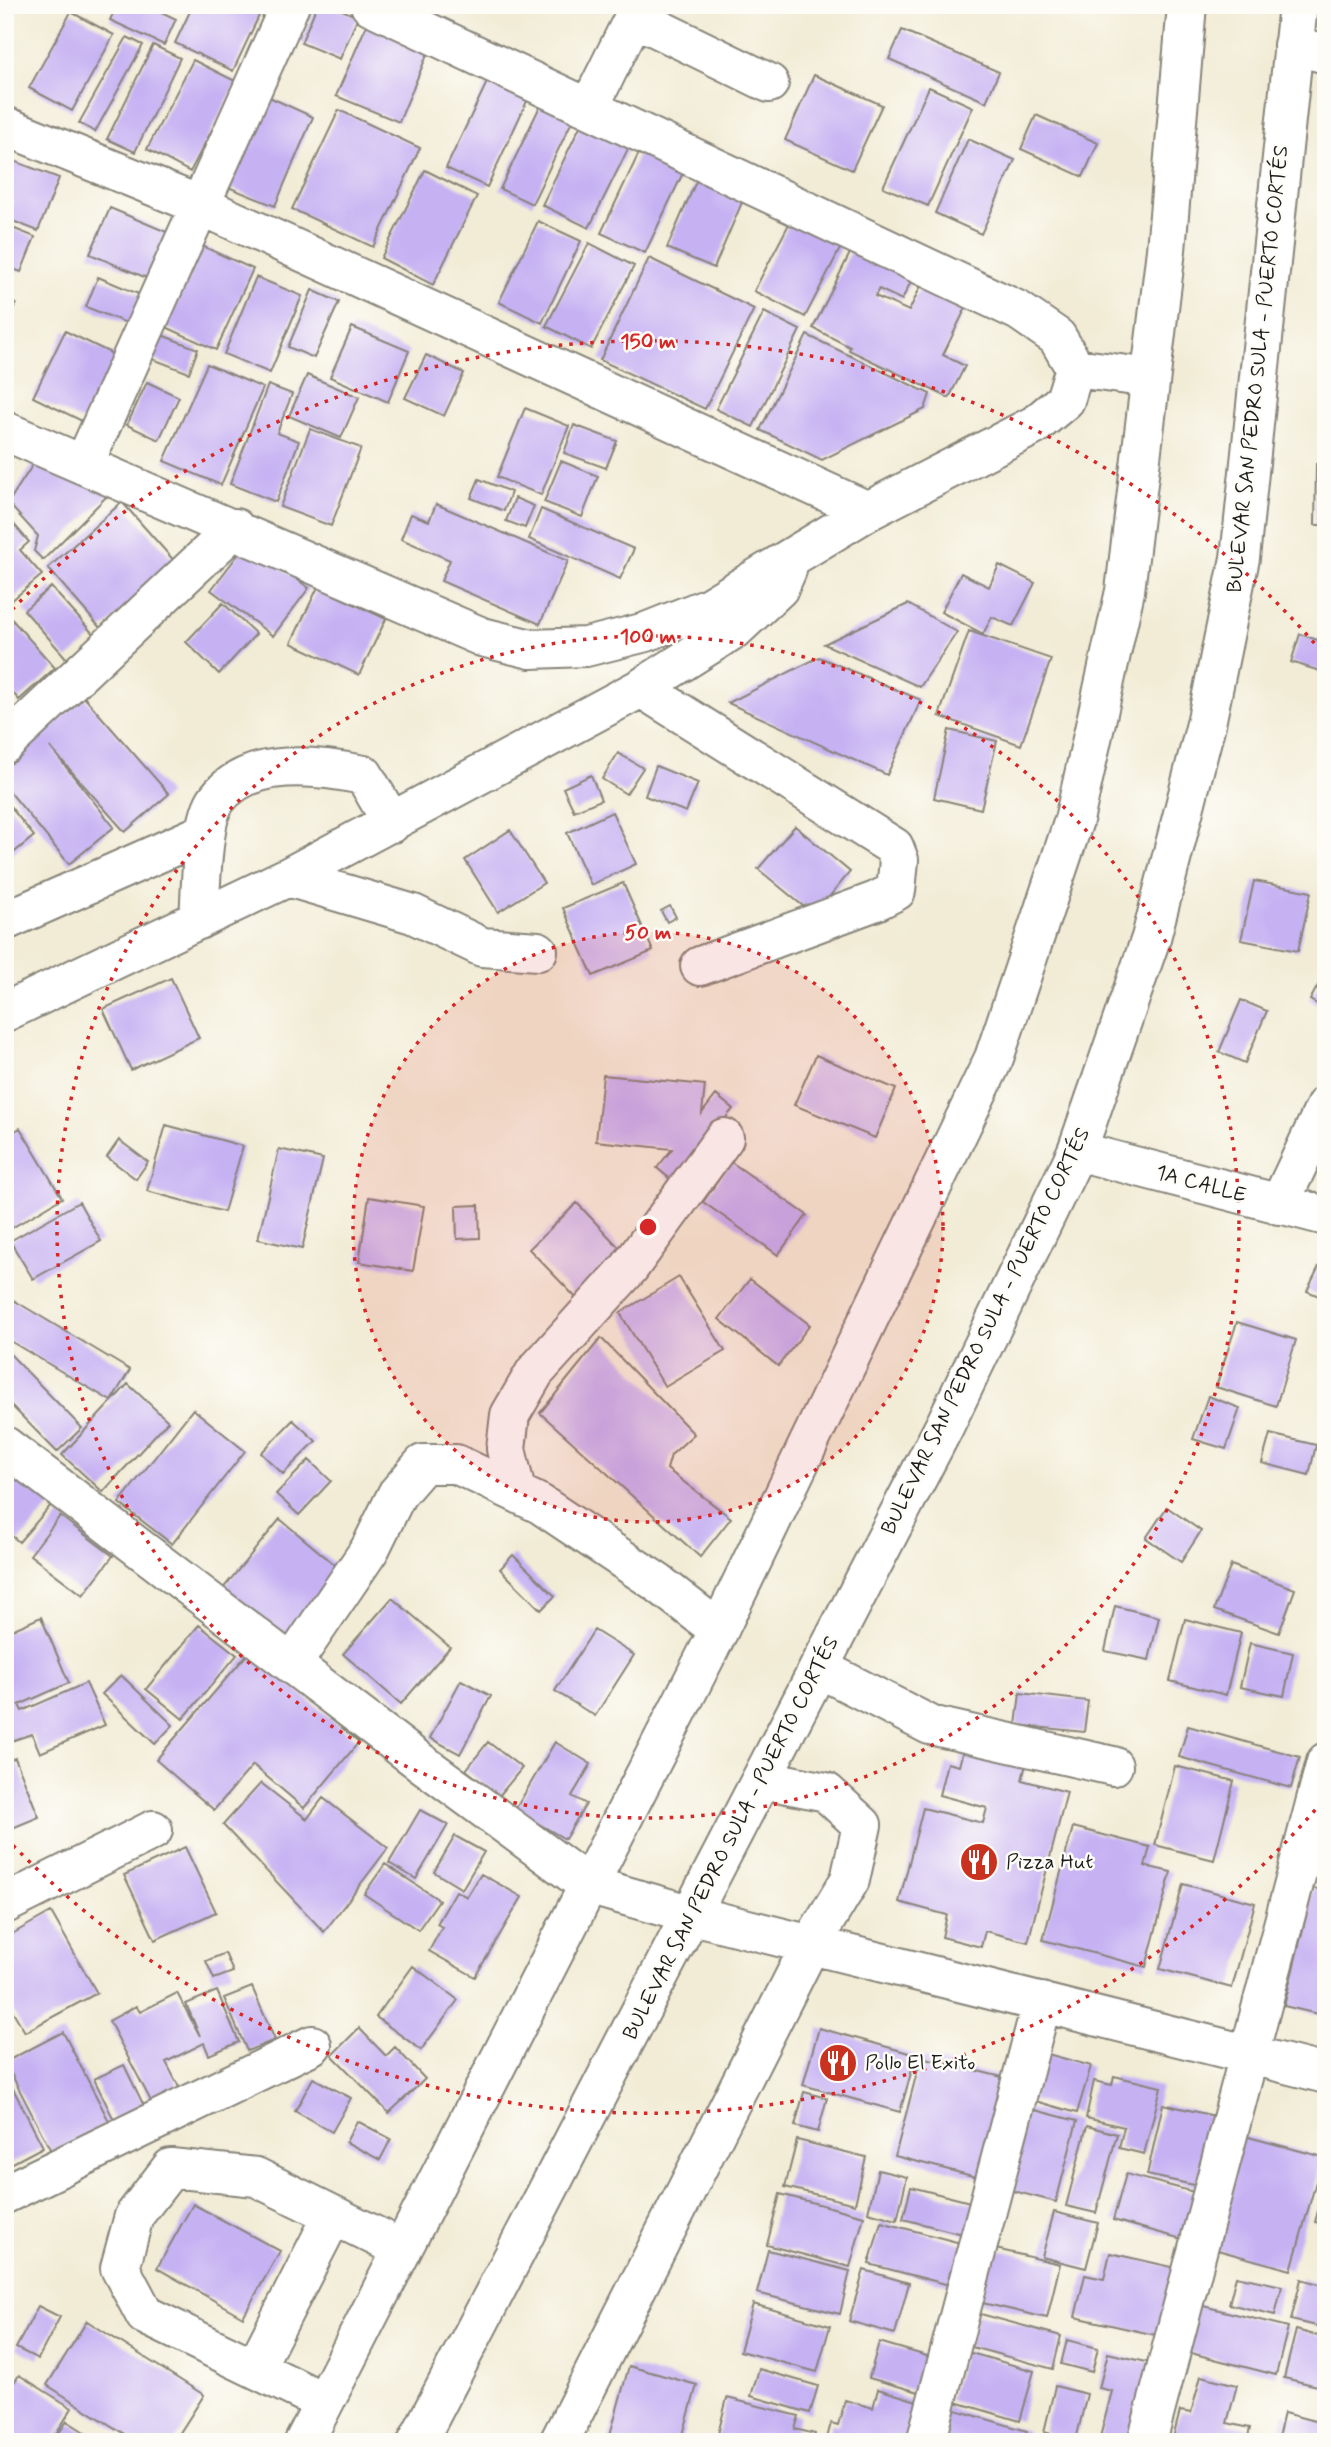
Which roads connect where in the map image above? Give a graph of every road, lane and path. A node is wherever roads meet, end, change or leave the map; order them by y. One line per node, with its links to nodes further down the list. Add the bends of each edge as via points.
1 (290, 5): 10 (main road)
2 (370, 5): 8 (main road)
3 (1188, 5): 12 (main road)
4 (1298, 5): 6 (main road, BULEVAR SAN PEDRO SULA - PUERTO CORTÉS)
5 (621, 11): 7 (main road); 8 (main road)
6 (1310, 50): 30 (main road, BULEVAR SAN PEDRO SULA - PUERTO CORTÉS, via 1240,558 1206,724 1151,938)
7 (769, 83)
8 (589, 108): 11 (main road, via 1019,311 1057,337)
9 (5, 126): 10 (main road)
10 (202, 205): 14 (main road); 15 (main road)
11 (1075, 368): 12 (main road); 15 (main road, via 1065,400 1035,425)
12 (1150, 378): 35 (main road, via 1125,591 1074,820 994,1058)
13 (7, 435): 14 (main road)
14 (85, 464): 16 (main road)
15 (868, 511): 17 (main road)
16 (235, 528): 17 (main road, via 423,613 482,637 531,649 586,647 646,632 709,607); 19 (main road)
17 (793, 555): 18 (main road, via 779,588 736,628)
18 (641, 688): 20 (main road); 26 (main road, via 894,847 899,860 896,891)
19 (5, 744)
20 (392, 822): 21 (main road, via 364,775 317,766 257,772 235,783 216,800); 22 (main road)
21 (206, 832): 23 (main road); 24 (main road)
22 (288, 877): 23 (main road); 25 (main road, via 413,914 482,947)
23 (198, 920): 27 (main road)
24 (5, 921)
25 (538, 951)
26 (700, 966)
27 (5, 1012)
28 (1326, 1105): 31 (main road)
29 (724, 1138): 34 (main road, via 629,1268 535,1372 510,1415 506,1449)
30 (1077, 1151): 31 (main road, 1A CALLE); 37 (main road, BULEVAR SAN PEDRO SULA - PUERTO CORTÉS, via 945,1424)
31 (1279, 1205): 32 (main road, 1A CALLE)
32 (1326, 1216)
33 (5, 1446): 36 (main road)
34 (516, 1491): 35 (main road, via 647,1576); 36 (main road, via 456,1464 423,1464 397,1494 370,1549)
35 (719, 1630): 42 (main road)
36 (292, 1664): 42 (main road)
37 (819, 1668): 39 (main road, via 930,1725); 40 (main road, BULEVAR SAN PEDRO SULA - PUERTO CORTÉS)
38 (1326, 1762): 48 (main road)
39 (1113, 1766)
40 (762, 1779): 44 (main road, BULEVAR SAN PEDRO SULA - PUERTO CORTÉS); 45 (main road, via 826,1792 863,1825 850,1880)
41 (153, 1830): 43 (main road)
42 (587, 1885): 44 (main road); 52 (main road)
43 (5, 1904)
44 (692, 1915): 45 (main road); 56 (main road, BULEVAR SAN PEDRO SULA - PUERTO CORTÉS)
45 (811, 1944): 46 (main road); 57 (main road)
46 (1042, 2002): 48 (main road); 58 (main road)
47 (312, 2045): 50 (main road)
48 (1250, 2057): 49 (main road); 59 (main road)
49 (1326, 2074)
50 (5, 2194)
51 (333, 2215): 52 (main road); 53 (main road); 53 (main road, via 256,2177 171,2168 134,2216 120,2268 145,2315)
52 (402, 2249): 54 (main road)
53 (255, 2368): 54 (main road)
54 (324, 2402): 55 (main road)
55 (304, 2442)
56 (417, 2442)
57 (559, 2442)
58 (926, 2442)
59 (1147, 2442)

